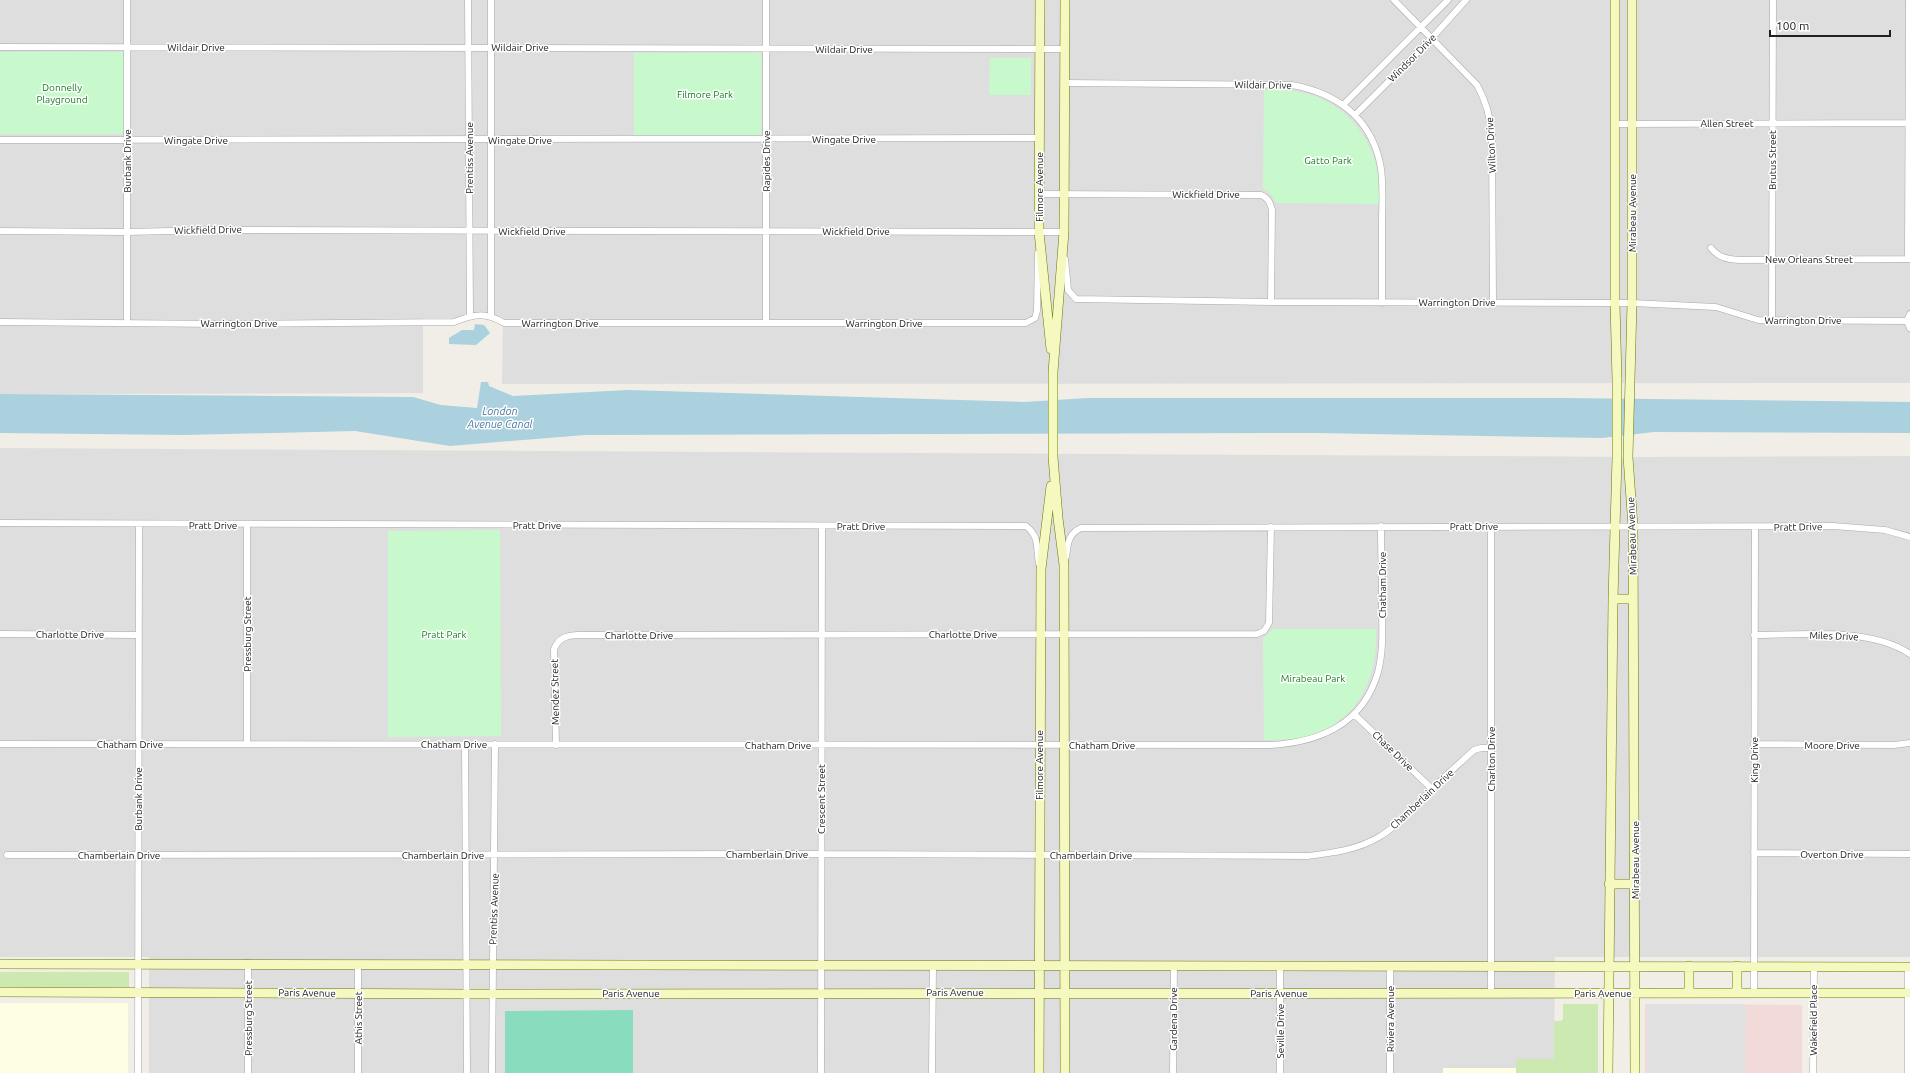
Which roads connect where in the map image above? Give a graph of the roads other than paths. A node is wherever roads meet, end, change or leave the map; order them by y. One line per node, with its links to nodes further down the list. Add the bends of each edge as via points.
1 (127, 0): 17 (street, Burbank Drive)
2 (468, 0): 18 (street, Prentiss Avenue)
3 (490, 0): 19 (street)
4 (766, 0): 20 (street, Rapides Drive)
5 (1040, 0): 21 (street, Filmore Avenue)
6 (1065, 0): 22 (street, Filmore Avenue)
7 (1394, 0): 14 (street, Wilton Drive)
8 (1448, 0): 14 (street, Windsor Drive)
9 (1466, 0): 15 (street, Windsor Drive)
10 (1615, 0): 29 (street, Mirabeau Avenue)
11 (1632, 0): 26 (street, Mirabeau Avenue)
12 (1772, 0): 27 (street, Brutus Street)
13 (1909, 0): 28 (street)
14 (1421, 28): 15 (street, Wilton Drive); 24 (street, Windsor Drive)
15 (1431, 39): 25 (street, Windsor Drive); 49 (street, Wilton Drive, via 1477,85 1490,114)
16 (0, 47): 17 (street, Wildair Drive)
17 (127, 47): 18 (street, Wildair Drive); 32 (street, Burbank Drive)
18 (468, 47): 19 (street, Wildair Drive); 33 (street, Prentiss Avenue)
19 (491, 47): 20 (street, Wildair Drive); 34 (street)
20 (766, 49): 21 (street, Wildair Drive); 35 (street, Rapides Drive)
21 (1040, 49): 22 (street, Wildair Drive); 30 (street, Filmore Avenue)
22 (1065, 49): 23 (street, Filmore Avenue)
23 (1065, 83): 24 (street, Wildair Drive, via 1292,85 1317,91); 37 (street, Filmore Avenue)
24 (1344, 104): 25 (street, Wildair Drive)
25 (1355, 115): 50 (street, Wildair Drive, via 1365,128 1380,162)
26 (1632, 123): 27 (street, Allen Street); 29 (street, Allen Street); 52 (street, Mirabeau Avenue)
27 (1772, 123): 28 (street, Allen Street); 47 (street, Brutus Street)
28 (1909, 123): 46 (street)
29 (1615, 124): 51 (street, Mirabeau Avenue)
30 (1039, 138): 35 (street, Wingate Drive); 36 (street, Filmore Avenue)
31 (0, 140): 32 (street, Wingate Drive)
32 (127, 140): 33 (street, Wingate Drive); 42 (street, Burbank Drive)
33 (469, 140): 34 (street, Wingate Drive); 39 (street, Prentiss Avenue)
34 (491, 140): 35 (street, Wingate Drive); 40 (street)
35 (766, 140): 41 (street, Rapides Drive)
36 (1040, 194): 37 (street, Wickfield Drive); 43 (street, Filmore Avenue)
37 (1065, 194): 44 (street, Filmore Avenue); 48 (street, Wickfield Drive, via 1253,194 1266,197 1272,210)
38 (0, 231): 42 (street, Wickfield Drive)
39 (469, 231): 40 (street, Wickfield Drive); 42 (street, Wickfield Drive); 54 (street, Prentiss Avenue)
40 (490, 231): 41 (street, Wickfield Drive); 55 (street)
41 (766, 231): 43 (street, Wickfield Drive); 60 (street, Rapides Drive)
42 (127, 232): 59 (street, Burbank Drive)
43 (1039, 232): 44 (street, Wickfield Drive); 60 (street, Warrington Drive, via 1037,311 1035,318 1026,323); 62 (street, Filmore Avenue)
44 (1064, 232): 48 (street, Warrington Drive, via 1066,281 1068,290 1076,299); 62 (street, Filmore Avenue)
45 (1711, 248): 47 (street, New Orleans Street, via 1724,258)
46 (1909, 259): 47 (street, New Orleans Street)
47 (1772, 260): 56 (street, Brutus Street)
48 (1271, 302): 50 (street, Warrington Drive)
49 (1493, 302): 50 (street, Warrington Drive); 51 (street, Warrington Drive)
50 (1382, 303)
51 (1615, 303): 52 (street, Warrington Drive); 71 (street, Mirabeau Avenue, via 1617,458)
52 (1632, 304): 56 (street, Warrington Drive, via 1716,307 1758,320); 73 (street, Mirabeau Avenue, via 1628,457)
53 (1910, 314): 57 (street)
54 (470, 316): 55 (street, Warrington Drive); 59 (street, Warrington Drive, via 454,322)
55 (491, 316): 60 (street, Warrington Drive, via 504,323)
56 (1772, 320): 57 (street, Warrington Drive)
57 (1907, 320): 61 (street)
58 (0, 322): 59 (street, Warrington Drive)
59 (127, 322)
60 (766, 322)
61 (1910, 328)
62 (1053, 372): 63 (street, Filmore Avenue)
63 (1054, 457): 75 (street, Filmore Avenue); 76 (street, Filmore Avenue)
64 (0, 523): 65 (street, Pratt Drive)
65 (139, 525): 66 (street, Pratt Drive); 80 (street, Burbank Drive)
66 (247, 525): 67 (street, Pratt Drive); 91 (street, Pressburg Street)
67 (822, 526): 76 (street, Pratt Drive, via 1026,526 1036,538); 83 (street, Crescent Street)
68 (1381, 526): 69 (street, Pratt Drive); 70 (street, Pratt Drive); 87 (street, Chatham Drive, via 1380,659 1366,699)
69 (1491, 526): 71 (street, Pratt Drive); 99 (street, Charlton Drive)
70 (1271, 527): 75 (street, Pratt Drive, via 1081,528 1069,536); 82 (street, Charlotte Drive, via 1270,610 1269,623 1264,631 1247,635)
71 (1614, 527): 73 (street, Pratt Drive); 77 (street, Mirabeau Avenue)
72 (1754, 527): 73 (street, Pratt Drive); 74 (street, Pratt Drive, via 1833,526 1885,530); 84 (street, King Drive)
73 (1633, 528): 78 (street, Mirabeau Avenue)
74 (1910, 537)
75 (1064, 565): 82 (street, Filmore Avenue)
76 (1041, 570): 81 (street, Filmore Avenue)
77 (1613, 599): 78 (street); 110 (street, Mirabeau Avenue)
78 (1633, 599): 111 (street, Mirabeau Avenue)
79 (0, 634): 80 (street, Charlotte Drive)
80 (139, 634): 90 (street, Burbank Drive)
81 (1040, 634): 82 (street, Charlotte Drive); 83 (street, Charlotte Drive); 95 (street, Filmore Avenue)
82 (1065, 634): 98 (street, Filmore Avenue)
83 (822, 635): 85 (street, Charlotte Drive, via 577,635 566,636); 94 (street, Crescent Street)
84 (1754, 635): 86 (street, Miles Drive, via 1862,637 1887,643); 96 (street, King Drive)
85 (558, 641): 97 (street, Mendez Street, via 553,659)
86 (1910, 654)
87 (1354, 714): 98 (street, Chatham Drive, via 1337,728 1294,744); 100 (street, Chase Drive)
88 (1910, 743): 96 (street, Moore Drive)
89 (0, 744): 90 (street, Chatham Drive)
90 (138, 744): 91 (street, Chatham Drive); 109 (street, Burbank Drive)
91 (247, 744): 92 (street, Chatham Drive)
92 (465, 744): 93 (street, Chatham Drive); 105 (street)
93 (495, 744): 97 (street, Chatham Drive); 106 (street, Prentiss Avenue)
94 (822, 744): 95 (street, Chatham Drive); 97 (street, Chatham Drive); 102 (street, Crescent Street)
95 (1040, 744): 98 (street, Chatham Drive); 107 (street, Filmore Avenue)
96 (1754, 744): 101 (street, King Drive)
97 (556, 745)
98 (1065, 745): 108 (street, Filmore Avenue)
99 (1491, 748): 100 (street, Chamberlain Drive, via 1474,750); 125 (street, Charlton Drive)
100 (1432, 789): 108 (street, Chamberlain Drive, via 1400,822 1379,837 1358,847 1332,853 1308,856)
101 (1754, 853): 103 (street, Overton Drive); 130 (street, King Drive)
102 (821, 854): 106 (street, Chamberlain Drive); 107 (street, Chamberlain Drive); 118 (street, Crescent Street)
103 (1910, 854)
104 (7, 855): 109 (street, Chamberlain Drive)
105 (465, 855): 106 (street, Chamberlain Drive); 109 (street, Chamberlain Drive); 116 (street)
106 (495, 855): 117 (street, Prentiss Avenue)
107 (1039, 855): 108 (street, Chamberlain Drive); 120 (street, Filmore Avenue)
108 (1065, 855): 121 (street, Filmore Avenue)
109 (138, 856): 112 (street, Burbank Drive)
110 (1609, 884): 111 (street); 126 (street, Mirabeau Avenue)
111 (1635, 884): 127 (street, Mirabeau Avenue)
112 (138, 963): 113 (street); 114 (street); 134 (street, Burbank Drive)
113 (248, 963): 115 (street); 135 (street, Pressburg Street)
114 (0, 964)
115 (358, 964): 116 (street); 140 (street, Athis Street)
116 (467, 964): 117 (street); 152 (street)
117 (492, 964): 118 (street); 153 (street, Prentiss Avenue)
118 (821, 965): 119 (street); 136 (street, Crescent Street)
119 (933, 965): 120 (street); 141 (street)
120 (1039, 965): 121 (street); 137 (street, Filmore Avenue)
121 (1065, 965): 122 (street); 138 (street, Filmore Avenue)
122 (1174, 965): 123 (street); 139 (street, Gardena Drive)
123 (1280, 966): 124 (street); 142 (street, Seville Drive)
124 (1390, 966): 125 (street); 143 (street, Riviera Avenue)
125 (1491, 966): 126 (street); 144 (street, Charlton Drive)
126 (1608, 966): 127 (street); 145 (street, Mirabeau Avenue)
127 (1635, 966): 128 (street); 146 (street, Mirabeau Avenue)
128 (1689, 966): 129 (street); 147 (street)
129 (1737, 966): 130 (street); 148 (street)
130 (1754, 966): 131 (street); 149 (street, King Drive)
131 (1814, 966): 132 (street); 150 (street, Wakefield Place)
132 (1909, 966): 151 (street)
133 (0, 992): 134 (street, Paris Avenue)
134 (138, 992): 135 (street, Paris Avenue); 154 (street, Burbank Drive)
135 (248, 992): 140 (street, Paris Avenue); 155 (street, Pressburg Street)
136 (821, 992): 141 (street, Paris Avenue); 153 (street, Paris Avenue); 159 (street, Crescent Street)
137 (1039, 992): 138 (street, Paris Avenue); 141 (street, Paris Avenue); 161 (street, Filmore Avenue)
138 (1065, 992): 139 (street, Paris Avenue); 162 (street, Filmore Avenue)
139 (1173, 992): 142 (street, Paris Avenue); 163 (street, Gardena Drive)
140 (358, 993): 152 (street, Paris Avenue); 156 (street, Athis Street)
141 (933, 993): 160 (street)
142 (1280, 993): 143 (street, Paris Avenue); 164 (street, Seville Drive)
143 (1390, 993): 144 (street, Paris Avenue); 165 (street, Riviera Avenue)
144 (1491, 993): 145 (street, Paris Avenue)
145 (1608, 993): 146 (street, Paris Avenue); 166 (street, Mirabeau Avenue)
146 (1635, 993): 147 (street, Paris Avenue); 167 (street, Mirabeau Avenue)
147 (1689, 993): 148 (street, Paris Avenue)
148 (1738, 993): 149 (street, Paris Avenue)
149 (1754, 993): 150 (street, Paris Avenue)
150 (1814, 993): 151 (street, Paris Avenue); 168 (street, Wakefield Place)
151 (1909, 993): 169 (street)
152 (467, 994): 153 (street, Paris Avenue); 157 (street)
153 (492, 994): 158 (street, Prentiss Avenue)
154 (138, 1073)
155 (248, 1073)
156 (358, 1073)
157 (467, 1073)
158 (492, 1073)
159 (821, 1073)
160 (932, 1073)
161 (1039, 1073)
162 (1065, 1073)
163 (1173, 1073)
164 (1280, 1073)
165 (1390, 1073)
166 (1608, 1073)
167 (1635, 1073)
168 (1813, 1073)
169 (1908, 1073)

